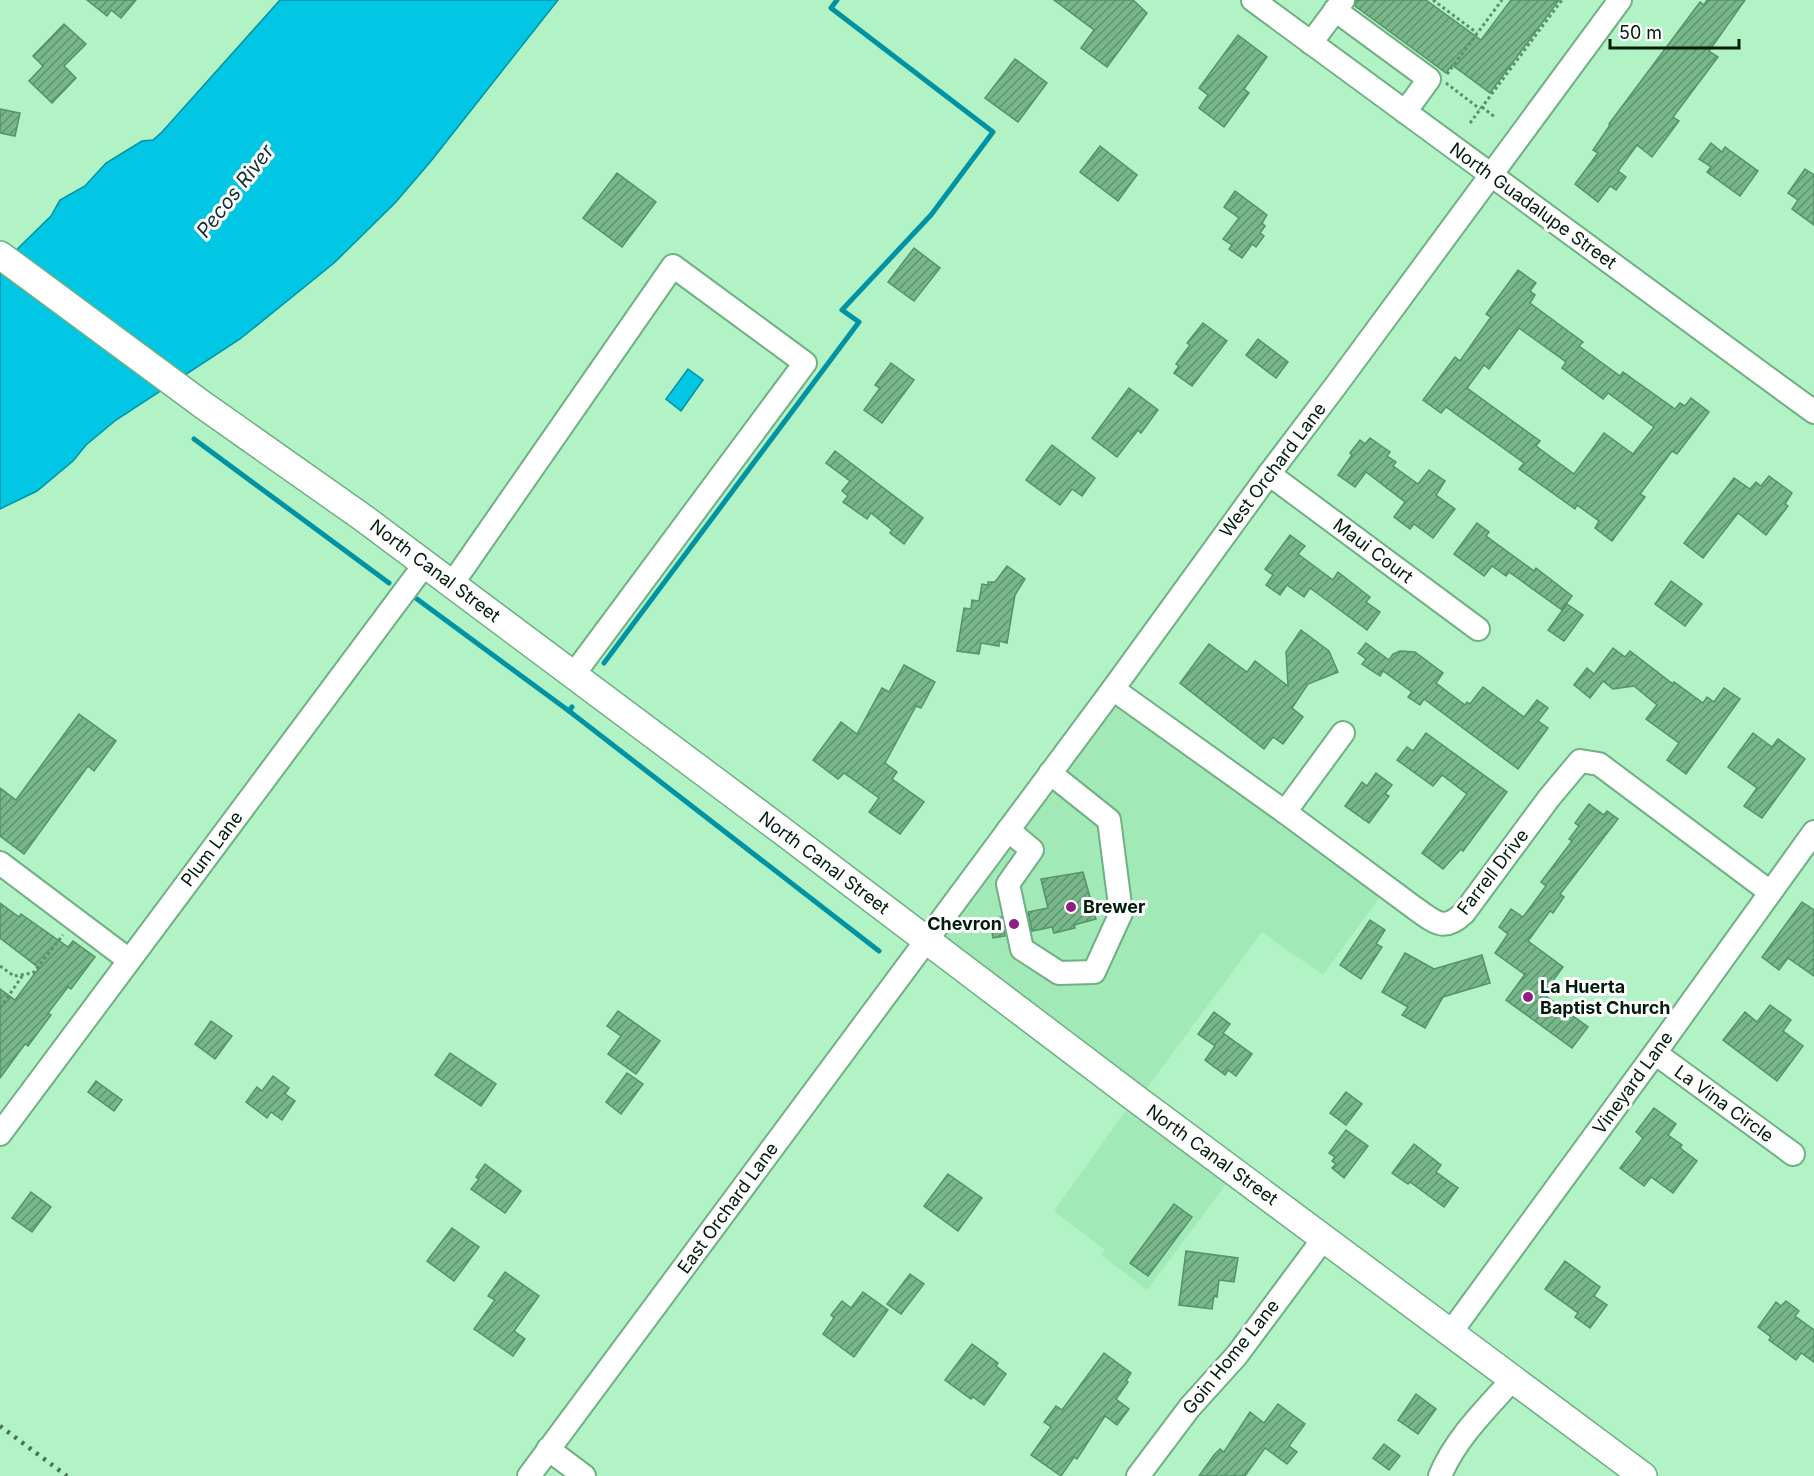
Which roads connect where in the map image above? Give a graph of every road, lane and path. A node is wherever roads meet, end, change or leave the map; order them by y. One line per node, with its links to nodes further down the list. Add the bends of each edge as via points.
1 (1253, 0): 8 (street, North Guadalupe Street)
2 (1433, 0): 7 (path)
3 (1502, 0): 7 (path)
4 (1562, 0): 9 (path)
5 (1620, 0): 13 (street, West Orchard Lane)
6 (1339, 5): 8 (street); 10 (street, via 1430,79)
7 (1477, 33): 9 (path, via 1442,80)
8 (1311, 43): 10 (street, North Guadalupe Street)
9 (1481, 108): 11 (path); 12 (path)
10 (1405, 112): 13 (street, North Guadalupe Street)
11 (1496, 118)
12 (1470, 123)
13 (1490, 175): 15 (street, North Guadalupe Street); 16 (street, West Orchard Lane)
14 (0, 255): 17 (main road, North Canal Street)
15 (1814, 412)
16 (1269, 474): 19 (street, Maui Court); 21 (street, West Orchard Lane)
17 (425, 564): 18 (main road, North Canal Street); 32 (street, Plum Lane)
18 (452, 584): 20 (main road, North Canal Street); 20 (street, via 673,266 805,363)
19 (1478, 629)
20 (574, 674): 31 (main road, North Canal Street)
21 (1113, 689): 23 (street, West Orchard Lane); 24 (street, Farrell Drive)
22 (1343, 733): 24 (street)
23 (1050, 773): 25 (street, West Orchard Lane); 25 (street, via 1109,820 1122,913 1094,972 1059,973 1022,948 1008,884 1032,850)
24 (1285, 812): 29 (street, Farrell Drive, via 1425,915 1449,924 1464,913 1484,888 1573,768 1585,761 1599,765)
25 (1008, 830): 31 (street, West Orchard Lane)
26 (1814, 832): 27 (street, Vineyard Lane)
27 (1806, 862): 29 (street, Vineyard Lane)
28 (0, 863): 32 (street)
29 (1770, 892): 36 (street, Vineyard Lane)
30 (68, 928): 34 (path, via 33,973)
31 (926, 941): 39 (main road, North Canal Street); 42 (street, East Orchard Lane)
32 (129, 960): 37 (street, Plum Lane)
33 (0, 966): 34 (path, via 14,976)
34 (23, 975): 35 (path)
35 (0, 1008)
36 (1655, 1053): 38 (street, La Vina Circle); 40 (street, Vineyard Lane)
37 (0, 1134)
38 (1793, 1154)
39 (1324, 1238): 40 (main road, North Canal Street); 45 (street, Goin Home Lane, via 1237,1355 1190,1407)
40 (1451, 1332): 41 (main road, North Canal Street)
41 (1514, 1379): 46 (street, via 1482,1413); 47 (main road, North Canal Street)
42 (548, 1449): 43 (street, East Orchard Lane); 44 (street)
43 (529, 1476)
44 (584, 1476)
45 (1138, 1476)
46 (1440, 1476)
47 (1643, 1476)

